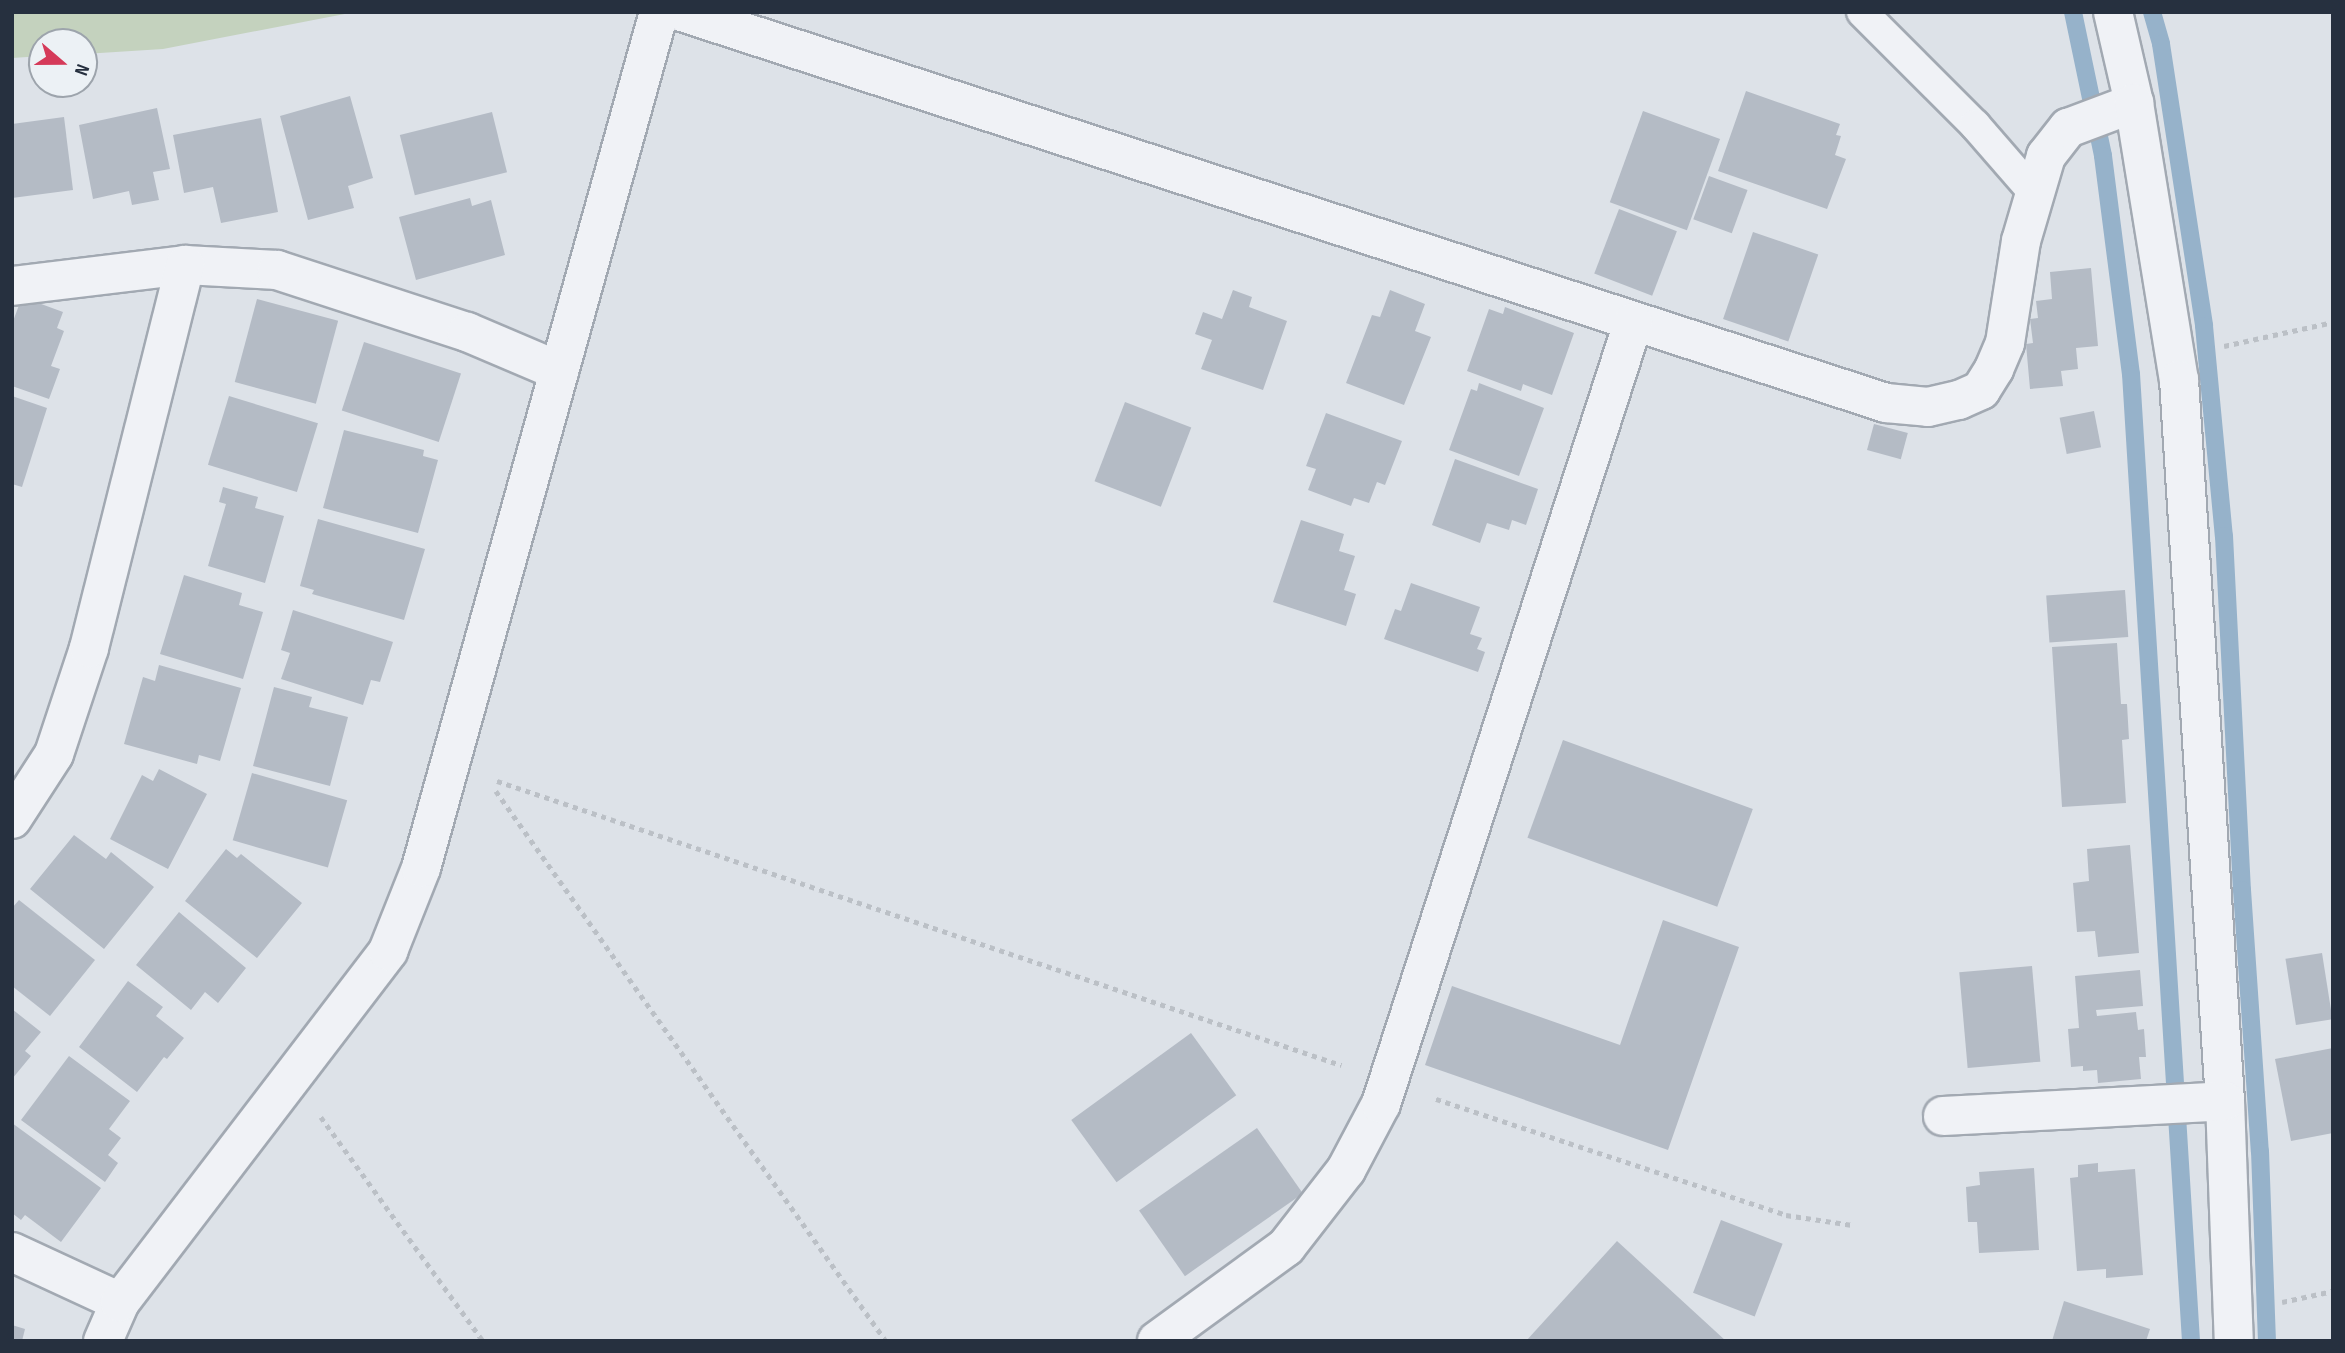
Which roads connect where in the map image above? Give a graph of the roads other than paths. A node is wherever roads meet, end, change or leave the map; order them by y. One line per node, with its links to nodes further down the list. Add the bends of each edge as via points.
1 (659, 12): 10 (street)
2 (682, 12): 9 (street)
3 (1862, 12): 6 (lane, via 1975,125)
4 (2113, 12): 5 (street)
5 (2121, 107): 6 (street, via 2068,128 2046,156); 12 (street, via 2179,380)
6 (2035, 194): 9 (street, via 2021,241 2005,343 1981,390 1959,400 1928,407 1886,403)
7 (185, 265): 8 (street); 10 (street, via 277,270 467,331); 11 (street, via 89,648 54,754)
8 (12, 286)
9 (1633, 323): 17 (street, via 1381,1104 1346,1170 1286,1247)
10 (559, 371): 15 (street, via 421,869 388,951)
11 (12, 819)
12 (2212, 1101): 13 (street); 18 (street)
13 (1943, 1116)
14 (12, 1252): 15 (street)
15 (120, 1302): 16 (street)
16 (103, 1341)
17 (1157, 1341)
18 (2234, 1341)

